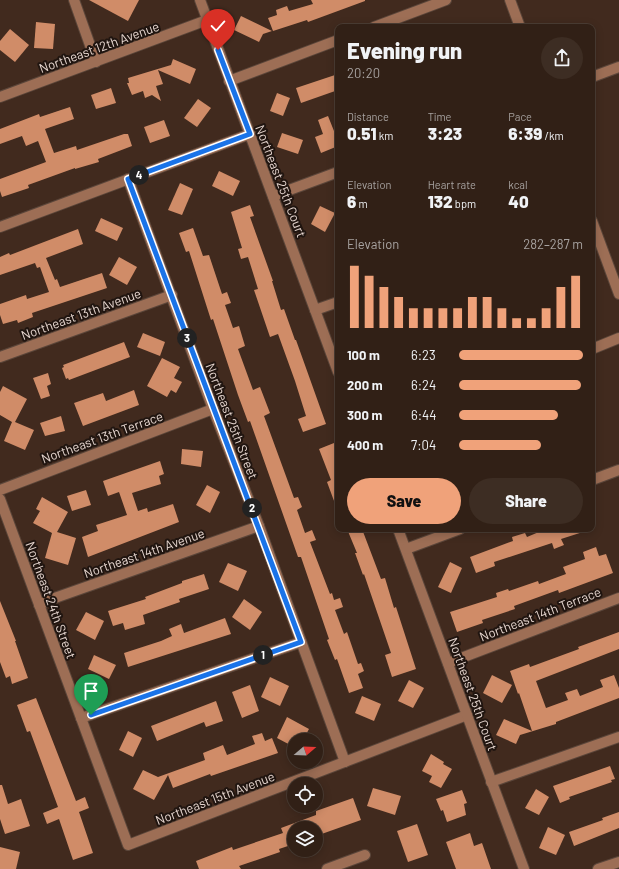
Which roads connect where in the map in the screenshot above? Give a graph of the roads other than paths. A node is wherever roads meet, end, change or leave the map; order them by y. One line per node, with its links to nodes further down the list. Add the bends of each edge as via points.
1 (74, 0): 9 (street)
2 (200, 0): 5 (street, Northeast 25th Court)
3 (446, 0): 6 (street)
4 (510, 0): 7 (street)
5 (207, 20): 9 (street, Northeast 12th Avenue); 12 (street, Northeast 25th Court)
6 (382, 24)
7 (519, 24)
8 (335, 41): 12 (street)
9 (96, 62): 13 (street, Northeast 12th Avenue)
10 (619, 67): 11 (street)
11 (595, 76)
12 (229, 81): 14 (street, Northeast 25th Court)
13 (0, 97)
14 (250, 134): 16 (street); 17 (street, Northeast 25th Court)
15 (335, 173): 17 (street)
16 (128, 179): 18 (street); 21 (street, Northeast 25th Street)
17 (273, 196): 23 (street, Northeast 25th Court)
18 (0, 227)
19 (595, 229): 20 (street)
20 (619, 294)
21 (172, 295): 26 (street, Northeast 13th Avenue); 28 (street, Northeast 25th Street)
22 (335, 303): 23 (street)
23 (315, 310): 27 (street, Northeast 25th Court)
24 (619, 338): 25 (street)
25 (595, 348)
26 (0, 357)
27 (335, 364)
28 (213, 409): 31 (street, Northeast 13th Terrace); 33 (street, Northeast 25th Street)
29 (619, 470): 30 (street)
30 (595, 479)
31 (0, 490)
32 (0, 499): 38 (street, Northeast 24th Street)
33 (259, 526): 38 (street, Northeast 14th Avenue); 39 (street, Northeast 25th Street)
34 (399, 532): 36 (street, Northeast 25th Court)
35 (452, 532): 36 (street)
36 (406, 549): 40 (street, Northeast 25th Court)
37 (619, 598): 40 (street, Northeast 14th Terrace)
38 (39, 605): 42 (street, Northeast 24th Street)
39 (301, 642): 42 (street); 44 (street, Northeast 25th Street)
40 (448, 664): 41 (street, Northeast 25th Court)
41 (467, 715): 44 (street, Northeast 15th Avenue); 45 (street, Northeast 25th Court)
42 (81, 718): 46 (street, Northeast 24th Street)
43 (619, 737): 45 (street)
44 (345, 762): 46 (street, Northeast 15th Avenue)
45 (492, 782): 50 (street, Northeast 25th Court)
46 (128, 845)
47 (365, 855): 49 (street)
48 (618, 865): 51 (street)
49 (327, 869)
50 (524, 869)
51 (598, 869)

